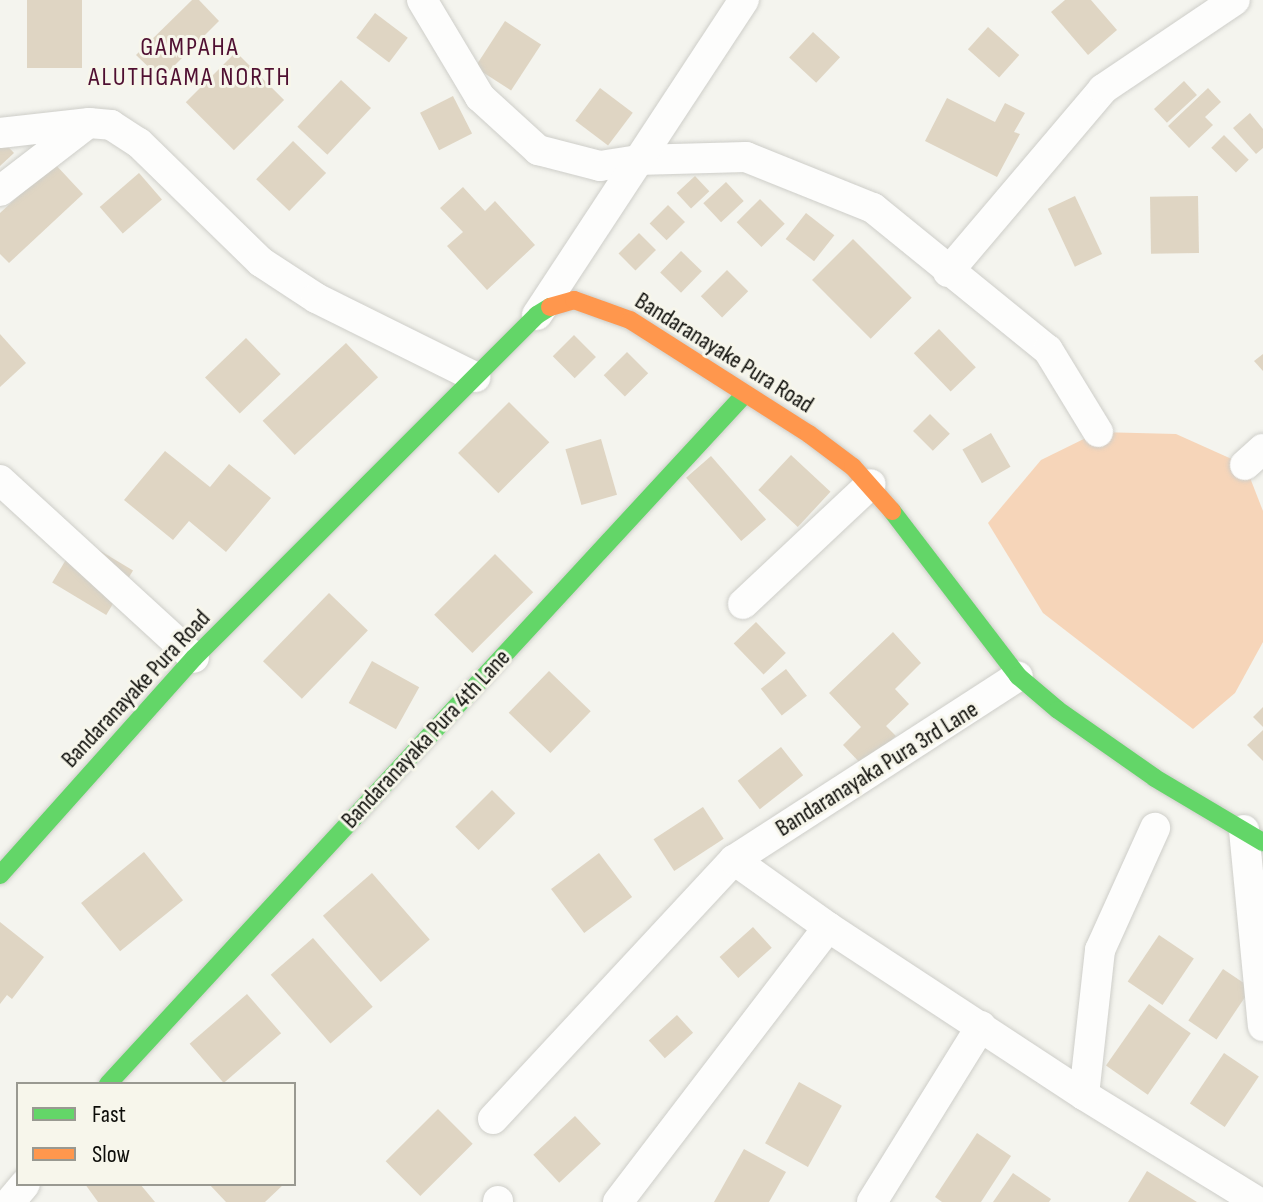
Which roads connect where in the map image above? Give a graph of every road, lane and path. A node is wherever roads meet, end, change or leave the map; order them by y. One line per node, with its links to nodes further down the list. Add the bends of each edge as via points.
1 (422, 0): 6 (street, via 480,97 538,150 600,166)
2 (744, 0): 6 (street)
3 (1235, 0): 8 (street, via 1103,89)
4 (89, 123): 5 (street); 7 (street); 10 (street, via 111,125 139,143 261,262 305,291)
5 (0, 133)
6 (637, 160): 8 (street, via 746,157 873,208); 9 (street)
7 (0, 191)
8 (948, 272): 12 (street, via 1048,350)
9 (537, 315): 10 (street, Bandaranayake Pura Road); 11 (street, Bandaranayake Pura Road, via 574,300 596,306 630,320)
10 (475, 377): 16 (street, Bandaranayake Pura Road)
11 (745, 394): 14 (street, Bandaranayake Pura Road, via 809,434); 25 (street, Bandaranayaka Pura 4th Lane)
12 (1098, 432)
13 (0, 480): 16 (street)
14 (871, 484): 15 (street); 17 (street, Bandaranayake Pura Road)
15 (743, 604)
16 (194, 658): 21 (street, Bandaranayake Pura Road)
17 (1018, 676): 19 (street, Bandaranayake Pura Road, via 1155,778); 20 (street, Bandaranayaka Pura 3rd Lane)
18 (1155, 828): 26 (street, via 1100,950)
19 (1254, 836): 24 (street)
20 (734, 860): 22 (street); 27 (street, Bandaranayaka Pura 3rd Lane)
21 (0, 875)
22 (828, 927): 23 (street); 30 (street)
23 (981, 1026): 26 (street); 31 (street)
24 (1263, 1026)
25 (110, 1082)
26 (1084, 1095): 32 (street)
27 (493, 1119)
28 (23, 1186): 29 (street)
29 (10, 1202)
30 (618, 1202)
31 (872, 1202)
32 (1258, 1202)

